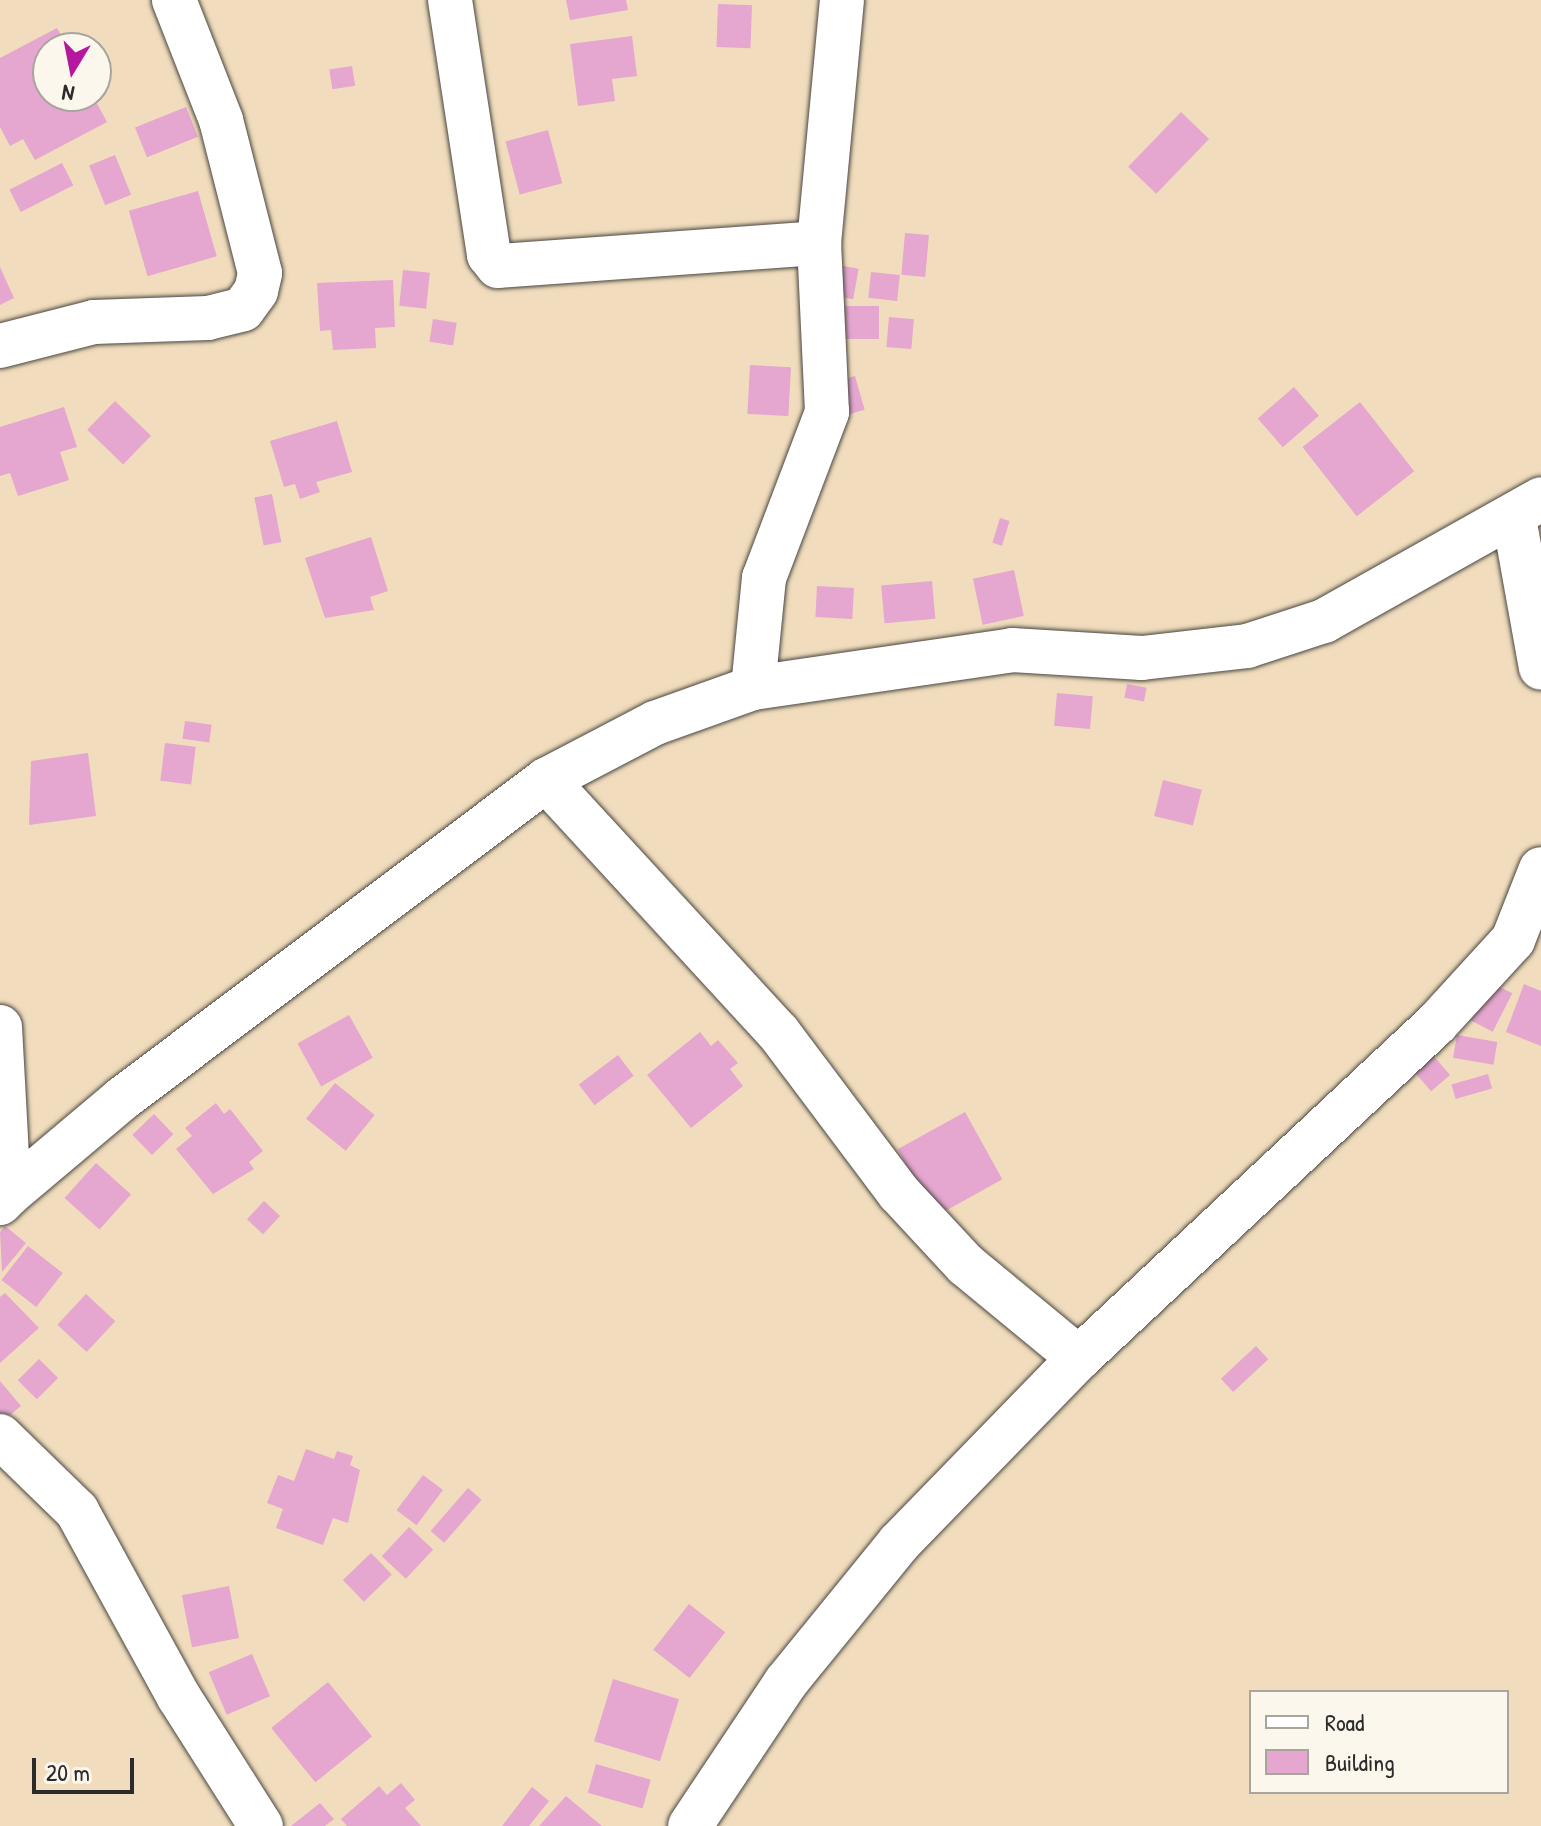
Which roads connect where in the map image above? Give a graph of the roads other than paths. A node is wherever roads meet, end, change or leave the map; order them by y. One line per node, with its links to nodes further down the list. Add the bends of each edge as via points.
1 (174, 0): 5 (street, via 221,120 260,273 256,291 243,309 208,318 94,322)
2 (450, 0): 4 (street, via 489,255 498,266)
3 (842, 0): 4 (street)
4 (819, 243): 8 (street, via 827,412 764,578)
5 (0, 346)
6 (1528, 509): 7 (street); 8 (street, via 1324,621 1247,646 1142,658 1012,650)
7 (1541, 668)
8 (753, 688): 9 (street, via 655,723)
9 (546, 780): 12 (street, via 123,1098); 13 (street, via 778,1032 899,1193 966,1265)
10 (1541, 869): 13 (street, via 1513,940 1436,1024)
11 (0, 1027): 12 (street)
12 (5, 1198)
13 (1079, 1358): 16 (street, via 899,1543 786,1682)
14 (0, 1436): 15 (street, via 77,1511 179,1697)
15 (261, 1826)
16 (690, 1826)

